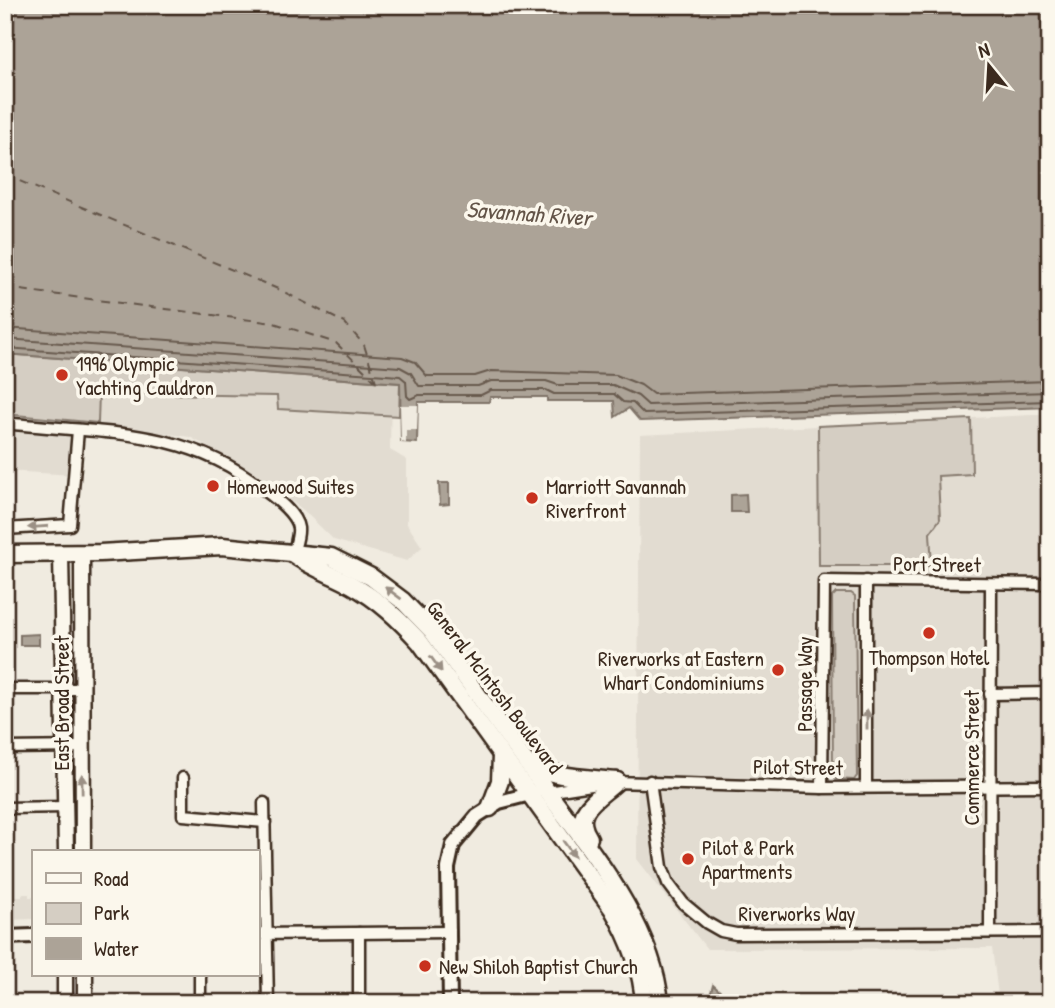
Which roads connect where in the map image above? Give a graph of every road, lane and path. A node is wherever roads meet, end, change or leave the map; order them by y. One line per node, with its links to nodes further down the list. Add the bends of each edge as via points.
1 (5, 423): 2 (street)
2 (78, 430): 3 (street, one-way to 3, via 70,525); 7 (street, via 165,440 232,467 294,519 298,529)
3 (5, 529)
4 (61, 553): 5 (main road, General McIntosh Boulevard); 6 (main road, General McIntosh Boulevard); 12 (main road, East Broad Street)
5 (82, 553): 7 (main road, General McIntosh Boulevard, via 222,546); 13 (main road, East Broad Street)
6 (5, 554)
7 (293, 554): 20 (main road, General McIntosh Boulevard, one-way to 20, via 392,612 420,642); 21 (main road, General McIntosh Boulevard, one-way to 7, via 432,631 403,601 371,577 331,557)
8 (824, 580): 9 (street, Port Street); 27 (street, Passage Way)
9 (866, 582): 10 (street, Port Street); 28 (street, one-way to 9)
10 (991, 584): 11 (street, Port Street); 16 (street, Commerce Street)
11 (1050, 584)
12 (64, 688): 13 (street); 14 (street); 17 (main road, East Broad Street)
13 (81, 688): 18 (main road, East Broad Street)
14 (5, 689)
15 (1050, 693): 16 (street)
16 (990, 694): 25 (street, Commerce Street)
17 (65, 747): 18 (street); 19 (street); 32 (main road, East Broad Street)
18 (82, 747): 37 (main road, East Broad Street, one-way to 18)
19 (5, 748)
20 (501, 755): 30 (main road, General McIntosh Boulevard); 34 (main road, via 500,781)
21 (525, 761): 23 (main road, via 544,771); 29 (main road, General McIntosh Boulevard)
22 (184, 778): 35 (street, via 183,815)
23 (617, 781): 24 (street, Pilot Street); 29 (street, Pilot Street); 38 (main road, via 591,803 582,820 583,830 614,874)
24 (650, 781): 27 (street, Pilot Street); 39 (street, Riverworks Way, via 668,883 683,903 721,931)
25 (990, 786): 26 (street, Pilot Street); 28 (street, Pilot Street); 39 (street, Commerce Street)
26 (1050, 786)
27 (822, 788): 28 (street, Pilot Street)
28 (866, 788)
29 (547, 792): 30 (street); 38 (main road, General McIntosh Boulevard)
30 (529, 793): 34 (street); 55 (main road, General McIntosh Boulevard, one-way to 55, via 628,935 643,982)
31 (264, 803): 35 (street)
32 (66, 807): 33 (street); 36 (main road, East Broad Street)
33 (5, 808)
34 (490, 808): 40 (street, via 477,816 453,845 448,868)
35 (265, 822): 43 (street)
36 (66, 850)
37 (83, 850)
38 (627, 908): 56 (main road, General McIntosh Boulevard, via 645,944)
39 (990, 931): 41 (street, Riverworks Way)
40 (450, 932): 42 (street); 54 (street)
41 (1050, 932)
42 (359, 933): 43 (street); 53 (street)
43 (262, 934): 52 (street)
44 (5, 936): 45 (street)
45 (32, 936)
46 (65, 976): 49 (main road)
47 (85, 976): 50 (main road)
48 (200, 976): 51 (street)
49 (65, 1003)
50 (85, 1003)
51 (200, 1003)
52 (268, 1003)
53 (359, 1003)
54 (450, 1003)
55 (644, 1003)
56 (660, 1003)

